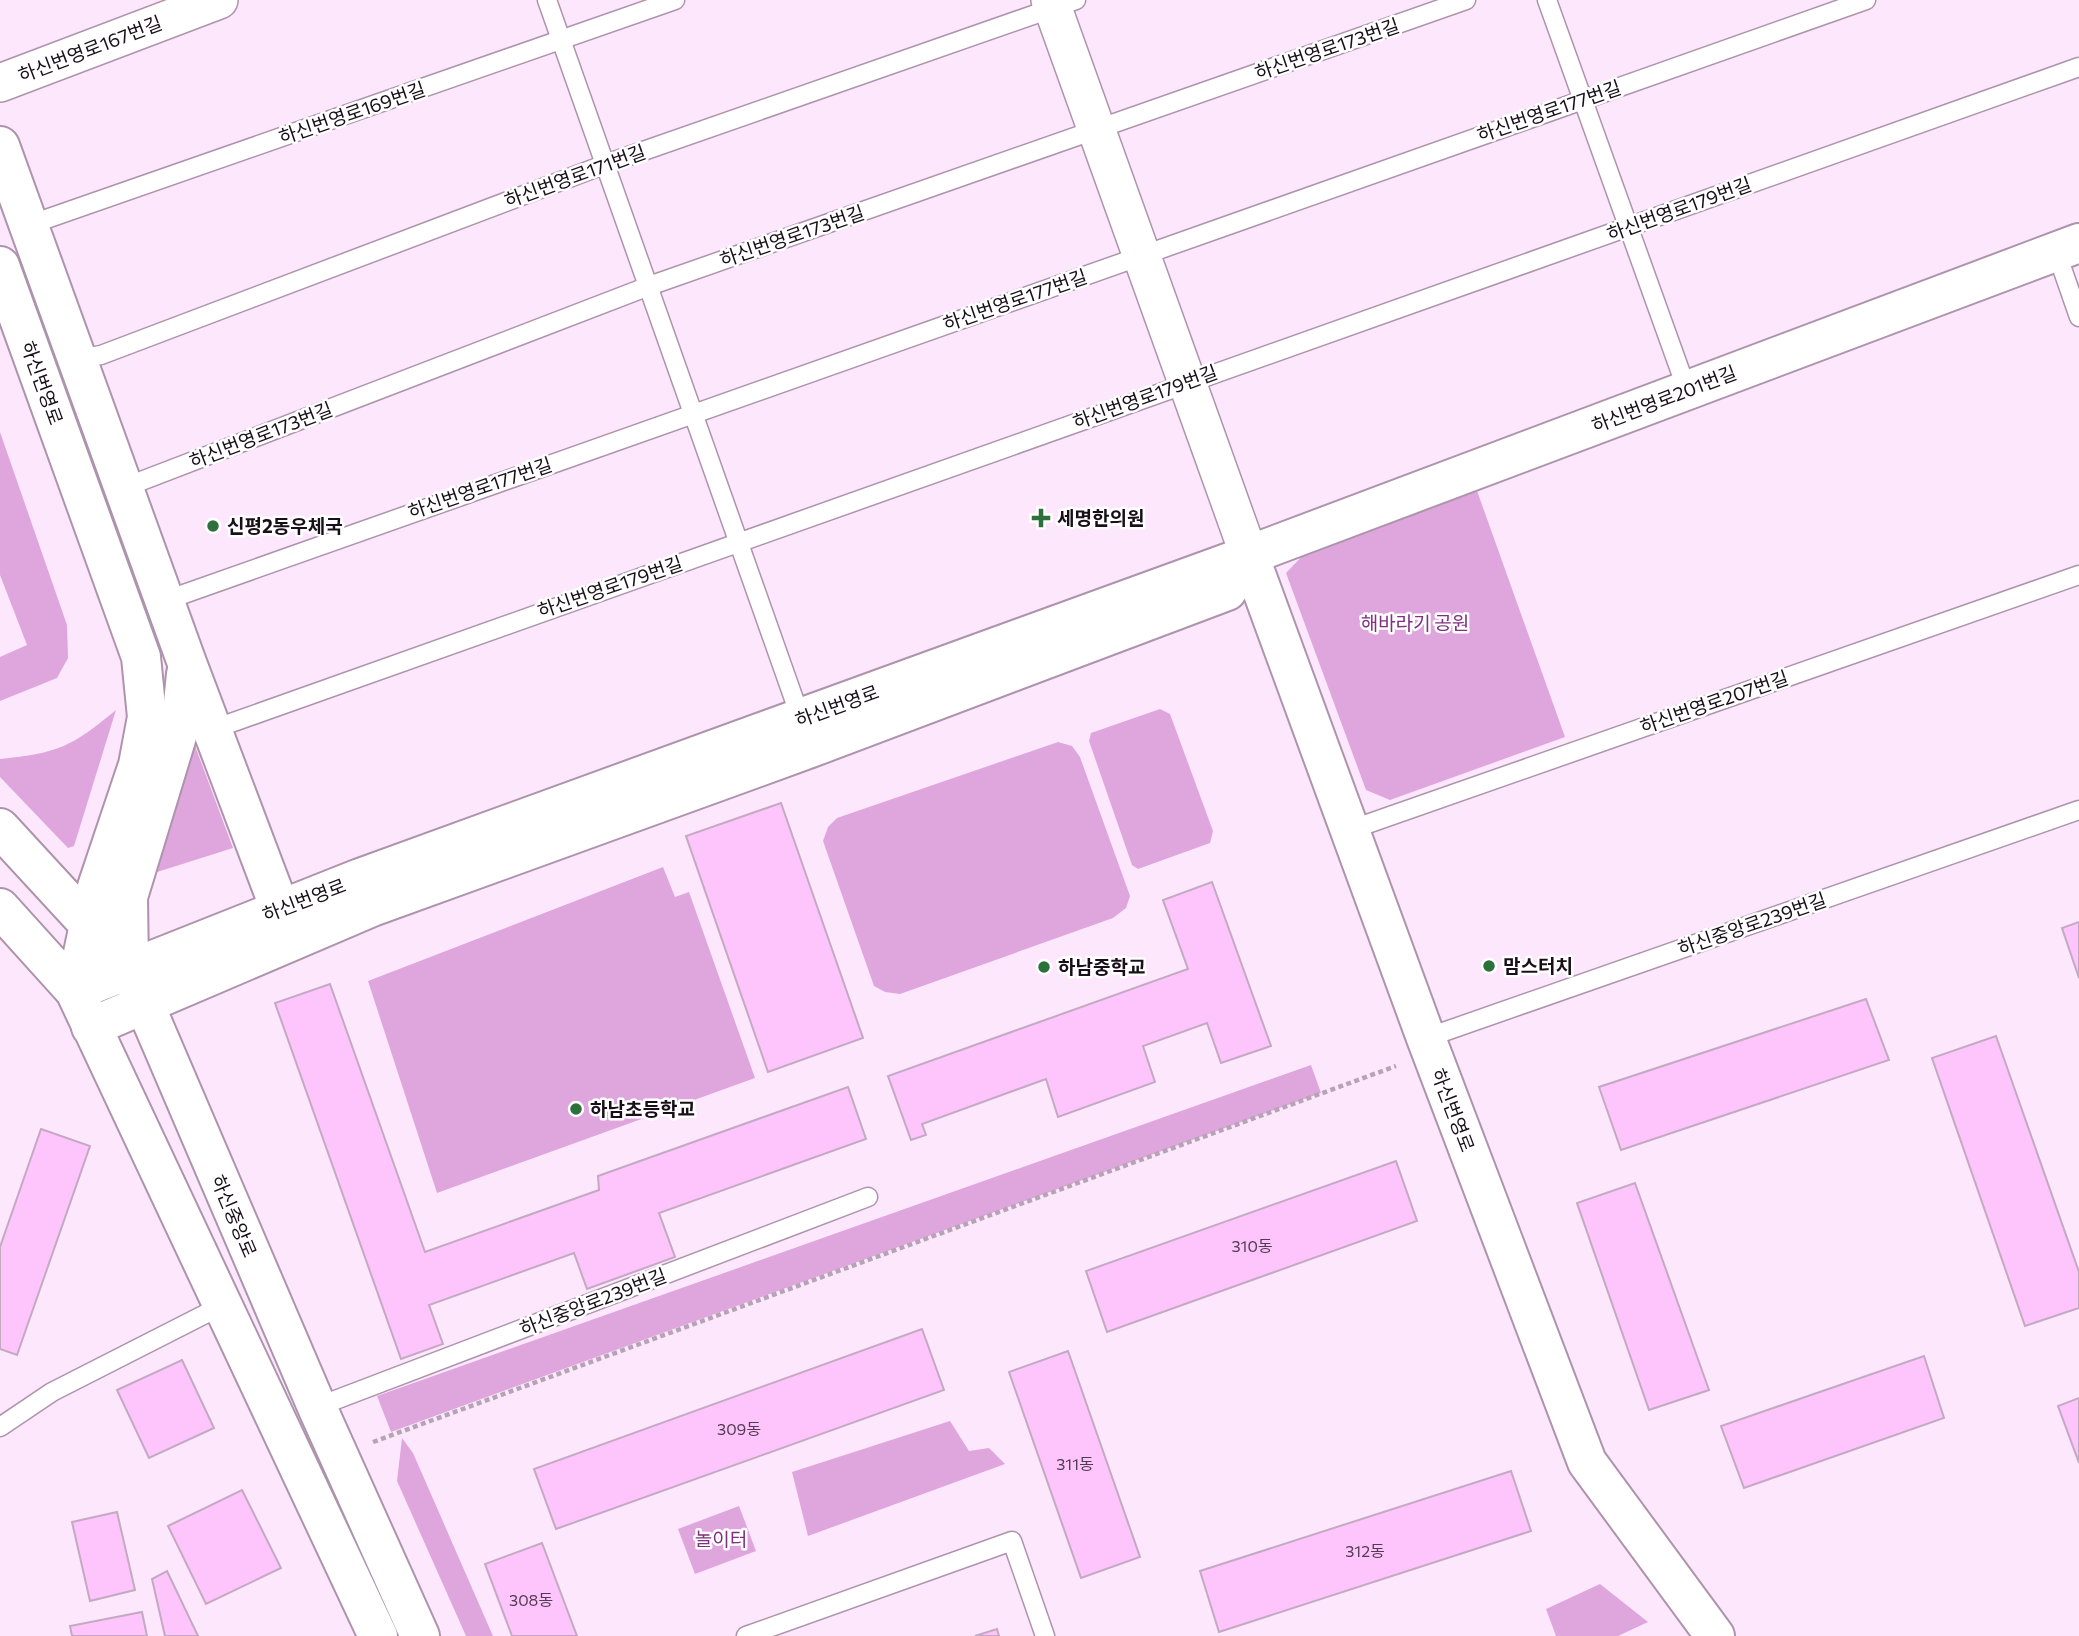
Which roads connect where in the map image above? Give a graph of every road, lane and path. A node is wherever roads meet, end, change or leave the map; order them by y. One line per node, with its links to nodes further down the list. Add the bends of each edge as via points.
1 (219, 0): 10 (street, 하신번영로167번길)
2 (547, 0): 8 (lane)
3 (675, 0): 8 (lane, 하신번영로169번길)
4 (1466, 0): 12 (lane, 하신번영로173번길)
5 (1548, 0): 11 (lane)
6 (1866, 0): 11 (lane, 하신번영로177번길)
7 (1060, 3): 12 (street); 14 (lane, 하신번영로171번길)
8 (561, 40): 14 (lane); 15 (lane, 하신번영로169번길)
9 (2079, 67): 16 (lane, 하신번영로179번길)
10 (0, 83)
11 (1583, 100): 16 (lane); 18 (lane, 하신번영로177번길)
12 (1097, 129): 18 (street); 20 (lane, 하신번영로173번길)
13 (0, 146): 15 (street)
14 (606, 164): 20 (lane); 22 (lane, 하신번영로171번길, via 101,355)
15 (29, 225): 22 (street)
16 (1627, 227): 23 (lane, 하신번영로179번길); 24 (lane)
17 (2068, 247): 21 (lane); 24 (street, 하신번영로201번길)
18 (1142, 255): 23 (street); 25 (lane, 하신번영로177번길)
19 (0, 266): 39 (street, 하신번영로, via 141,657 147,717 138,765)
20 (649, 286): 25 (lane); 26 (lane, 하신번영로173번길)
21 (2079, 317)
22 (77, 359): 26 (street)
23 (1188, 382): 27 (lane, 하신번영로179번길); 28 (street)
24 (1687, 390): 28 (street, 하신번영로201번길)
25 (693, 413): 27 (lane); 30 (lane, 하신번영로177번길)
26 (123, 488): 30 (street)
27 (739, 541): 32 (lane); 33 (lane, 하신번영로179번길)
28 (1250, 555): 32 (street, 하신번영로); 36 (street, 하신번영로); 42 (street, 하신번영로, via 1227,591 372,907)
29 (2079, 575): 36 (lane, 하신번영로207번길)
30 (164, 601): 31 (street)
31 (187, 663): 33 (street); 40 (street, via 181,723 128,897)
32 (801, 719): 38 (street, 하신번영로)
33 (211, 730): 38 (street)
34 (2079, 810): 44 (lane, 하신중앙로239번길)
35 (0, 828): 39 (street, 하신중앙로)
36 (1350, 830): 44 (street, 하신번영로)
37 (0, 908): 41 (street)
38 (279, 909): 40 (street, 하신번영로)
39 (89, 924): 40 (street, 하신중앙로); 41 (street, 하신번영로)
40 (129, 968): 41 (street, 하신번영로); 42 (street, 하신중앙로)
41 (75, 991): 43 (street)
42 (144, 1005): 43 (street, 하신번영로); 46 (street, 하신중앙로)
43 (91, 1027): 47 (street)
44 (1414, 1050): 51 (path); 56 (street, 하신번영로, via 1587,1462)
45 (868, 1197): 48 (lane, 하신중앙로239번길)
46 (265, 1287): 47 (street); 48 (street, 하신중앙로)
47 (225, 1304): 49 (street); 50 (lane, via 52,1392)
48 (317, 1407): 49 (street); 53 (street, 하신중앙로)
49 (280, 1423): 52 (street)
50 (0, 1427)
51 (368, 1443)
52 (378, 1636)
53 (420, 1636)
54 (746, 1636): 55 (lane, via 1012,1541)
55 (1045, 1636)
56 (1714, 1636)

